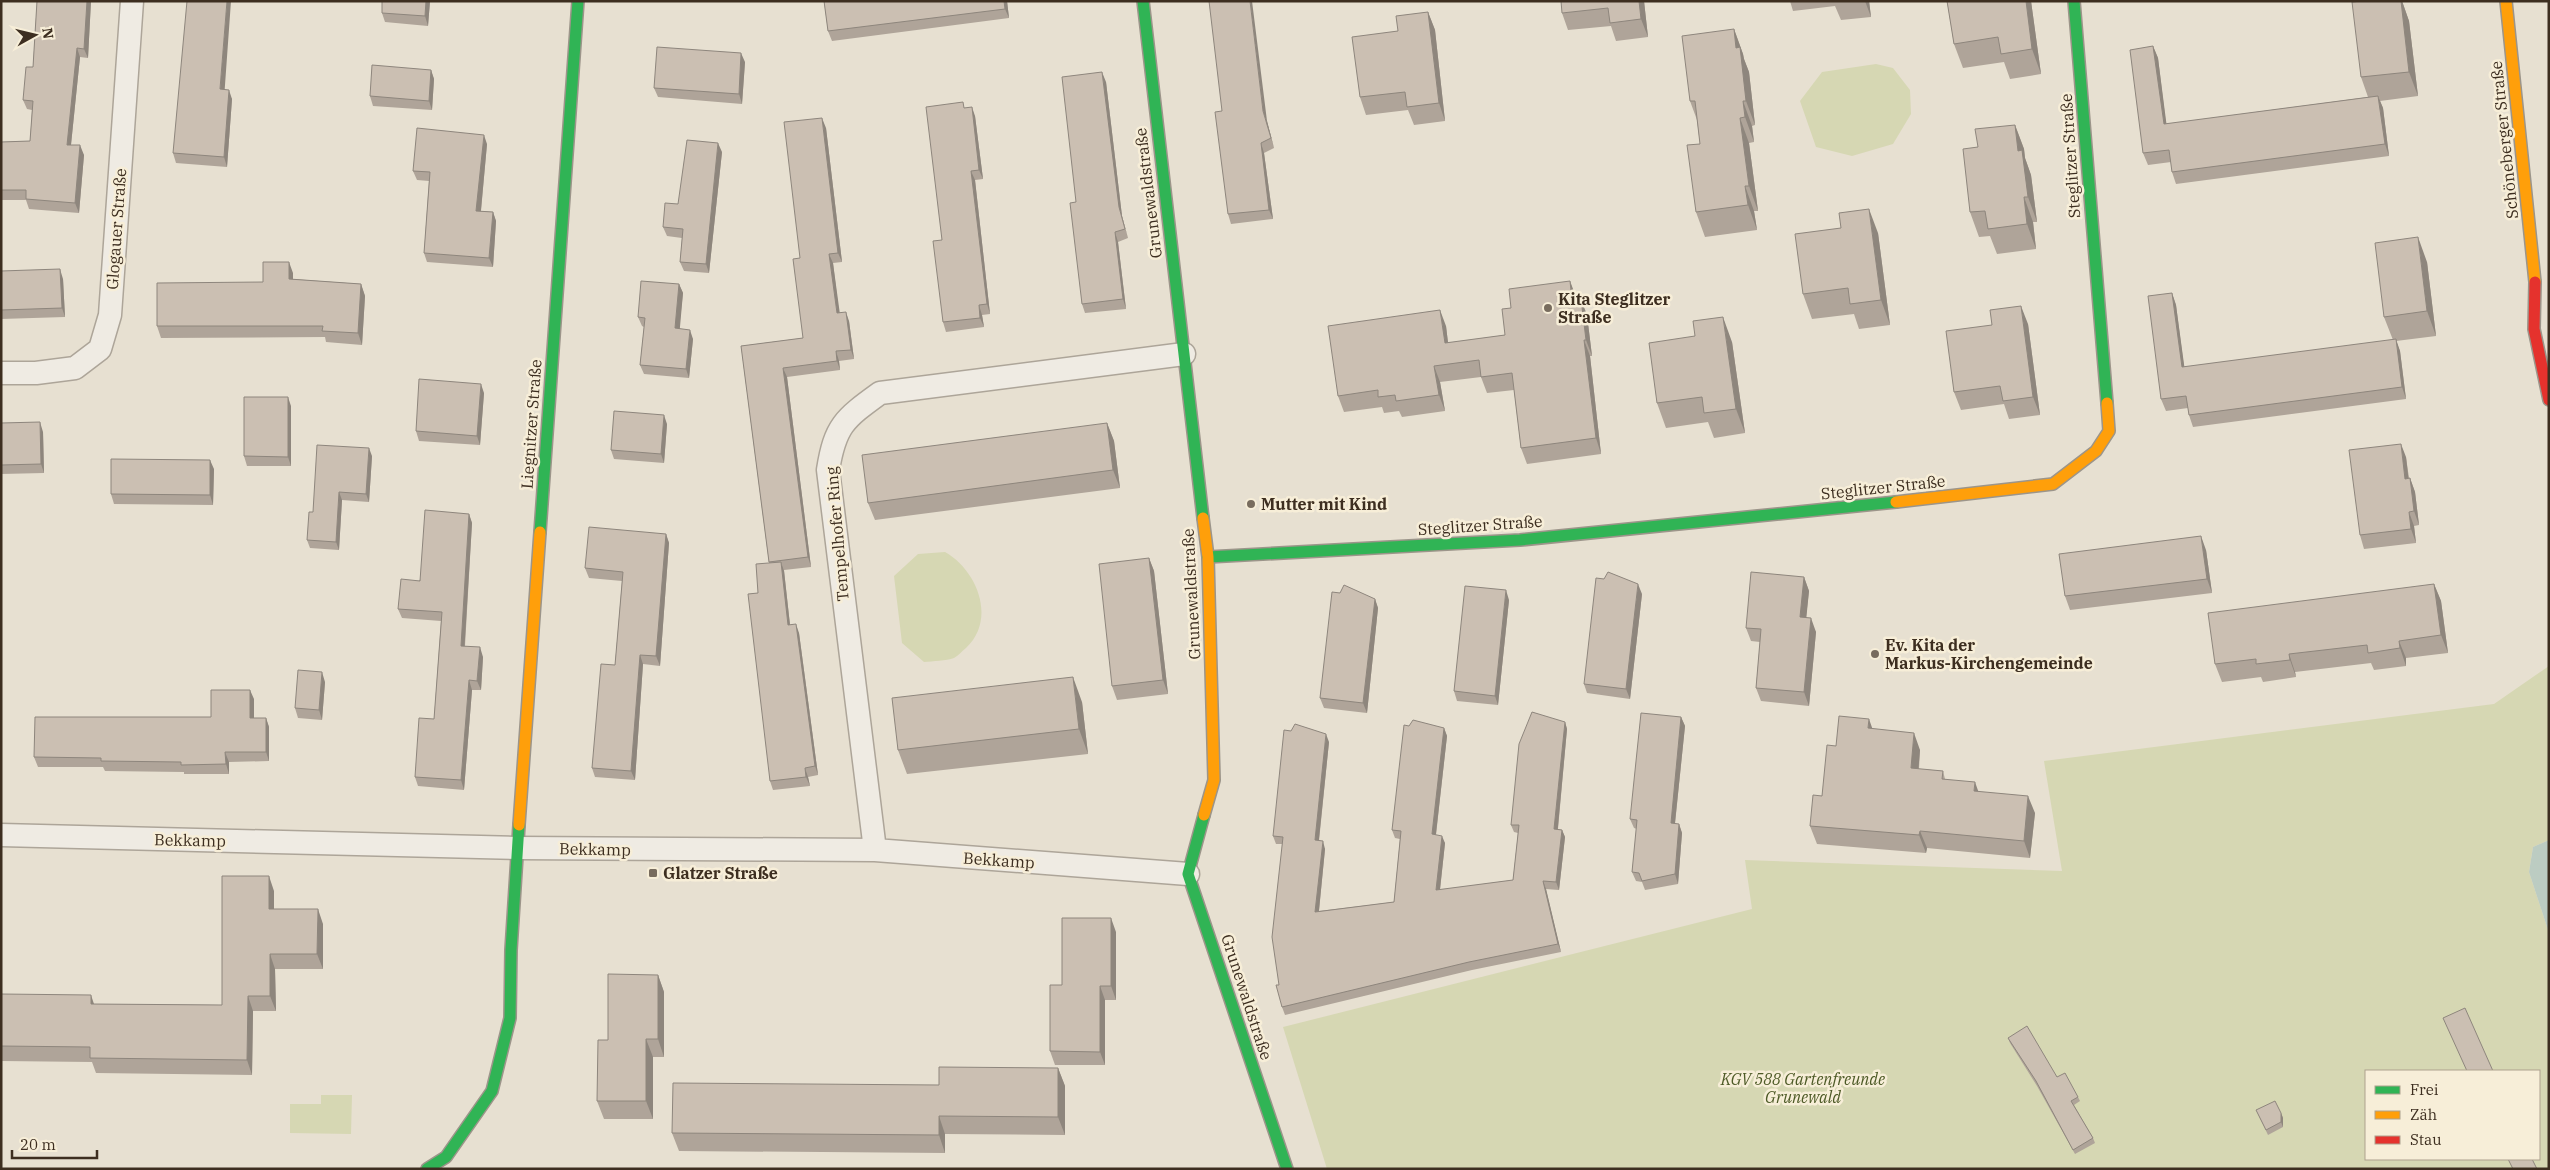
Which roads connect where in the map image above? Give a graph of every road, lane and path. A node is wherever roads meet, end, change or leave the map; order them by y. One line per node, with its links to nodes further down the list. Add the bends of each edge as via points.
1 (132, 1): 9 (street, Glogauer Straße, via 110,315 100,350 75,368 36,374)
2 (578, 1): 13 (street, Liegnitzer Straße)
3 (1143, 1): 8 (street, Grunewaldstraße)
4 (2074, 1): 11 (street, Steglitzer Straße, via 2109,431 2096,451 2053,484 1520,540)
5 (2506, 1): 6 (street, Schöneberger Straße)
6 (2535, 276): 7 (street, Schöneberger Straße); 10 (street, Schöneberger Straße, via 2534,329)
7 (2545, 300)
8 (1184, 354): 11 (street, Grunewaldstraße); 14 (street, Tempelhofer Ring, via 880,393 848,416 832,444 828,470)
9 (1, 373)
10 (2549, 400)
11 (1208, 557): 15 (street, Grunewaldstraße, via 1214,780)
12 (1, 835): 13 (street, Bekkamp)
13 (517, 848): 14 (street, Bekkamp); 16 (street, via 510,1018 492,1092 446,1157)
14 (875, 850): 15 (street, Bekkamp)
15 (1188, 874): 17 (street, Grunewaldstraße)
16 (427, 1169)
17 (1287, 1169)

